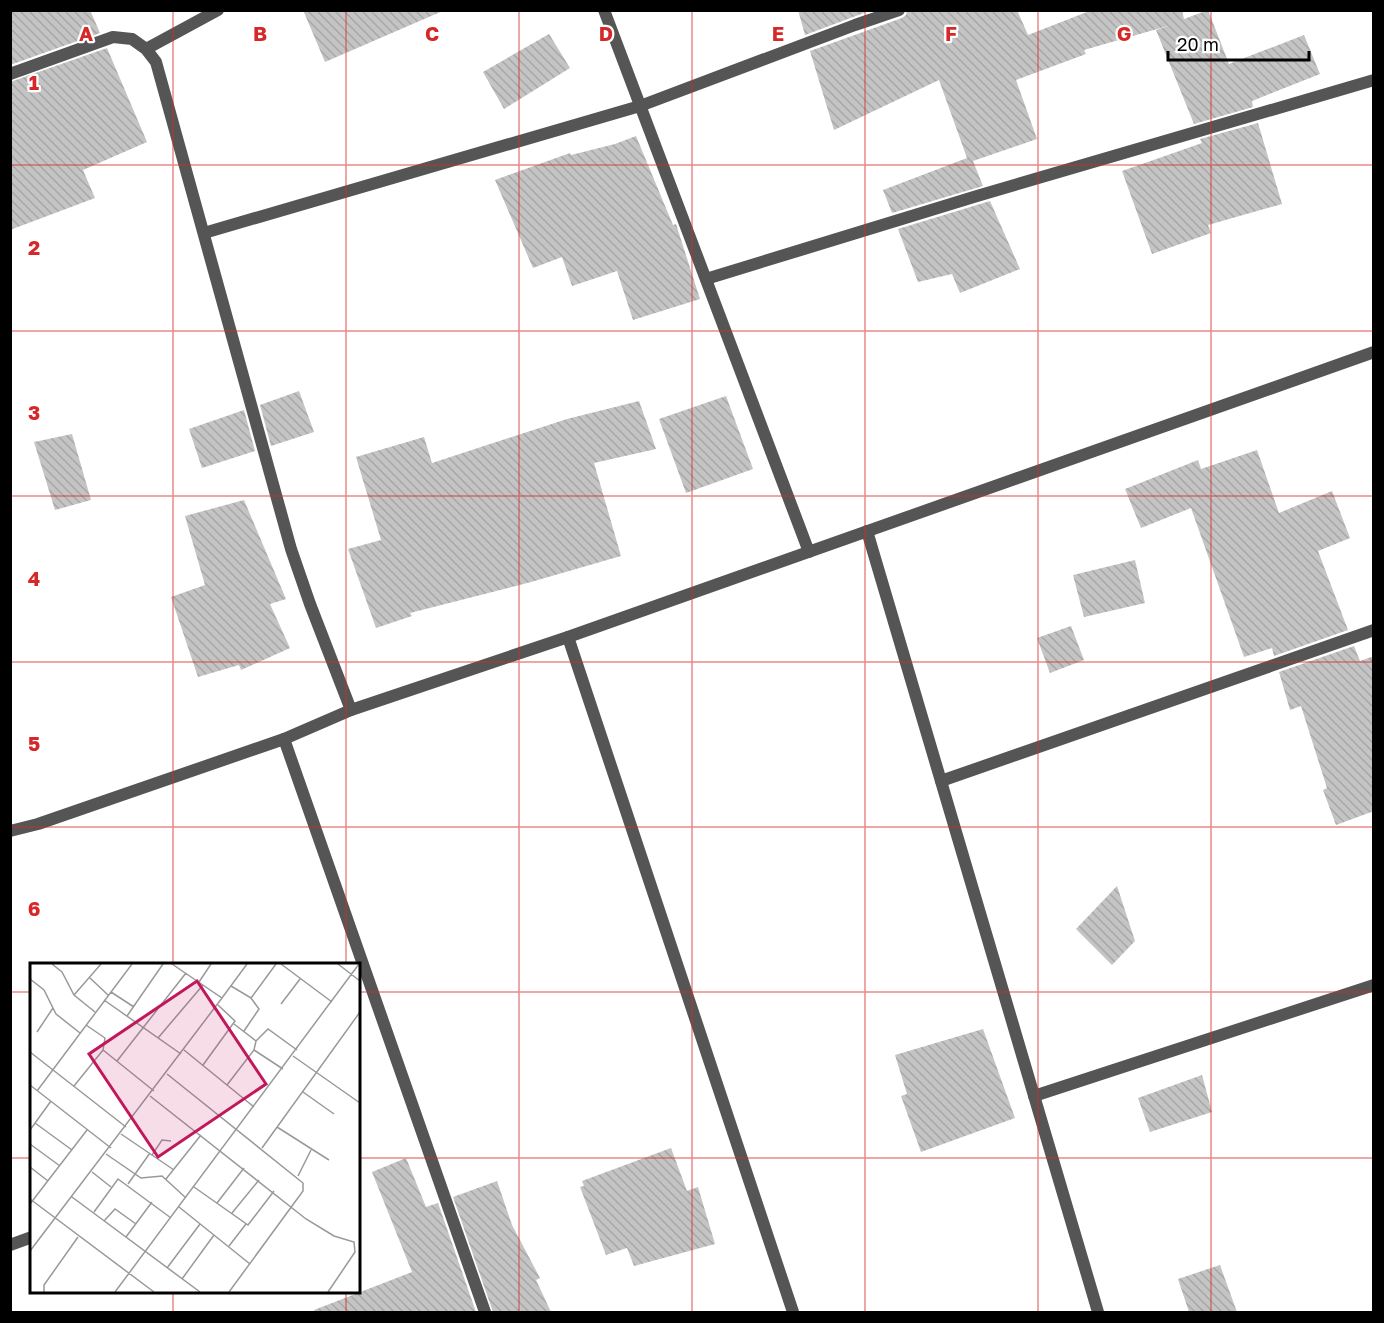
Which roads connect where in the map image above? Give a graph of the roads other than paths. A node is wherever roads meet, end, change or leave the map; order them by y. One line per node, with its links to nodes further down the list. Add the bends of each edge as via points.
1 (218, 10): 4 (street)
2 (604, 10): 7 (street)
3 (899, 10): 7 (street)
4 (146, 49): 5 (street, via 132,39 113,37); 8 (street, via 156,62)
5 (10, 74)
6 (1374, 80): 9 (street)
7 (640, 106): 8 (street); 9 (street)
8 (204, 233): 15 (street, via 291,549)
9 (706, 279): 12 (street)
10 (1374, 352): 11 (street)
11 (867, 531): 12 (street); 17 (street)
12 (809, 552): 14 (street)
13 (1374, 630): 17 (street)
14 (568, 637): 15 (street); 24 (street)
15 (351, 710): 16 (street)
16 (284, 739): 18 (street); 23 (street)
17 (941, 781): 20 (street)
18 (10, 831)
19 (1374, 985): 20 (street)
20 (1034, 1096): 25 (street)
21 (30, 1238): 22 (street)
22 (10, 1245)
23 (485, 1312)
24 (793, 1312)
25 (1098, 1312)

